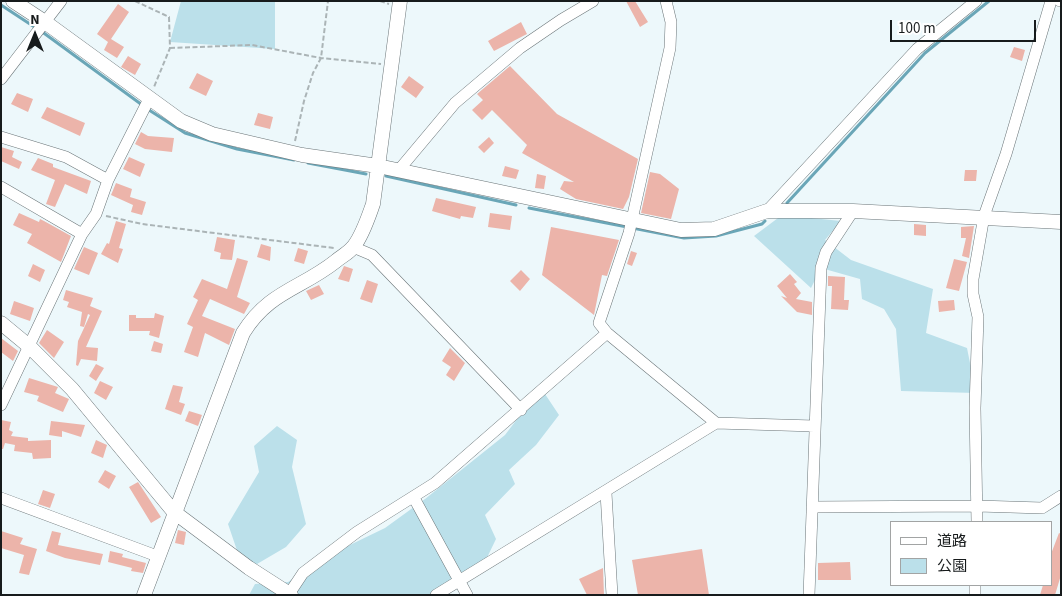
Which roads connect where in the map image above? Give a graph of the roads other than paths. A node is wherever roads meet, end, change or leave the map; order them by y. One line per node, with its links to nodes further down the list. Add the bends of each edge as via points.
1 (13, 1): 8 (street)
2 (61, 1): 8 (street)
3 (400, 1): 12 (street)
4 (592, 1): 13 (street, via 520,48 455,103)
5 (666, 1): 20 (street, via 671,22 670,48)
6 (976, 1): 16 (street, via 917,50)
7 (1051, 1): 18 (street, via 1009,145)
8 (41, 27): 9 (street); 10 (street)
9 (1, 79)
10 (147, 106): 12 (street, via 198,129 293,153); 14 (street)
11 (1, 137): 14 (street, via 66,157)
12 (378, 166): 13 (street); 22 (street, via 373,204)
13 (398, 171): 20 (street)
14 (108, 180): 21 (street, via 96,214)
15 (1, 187): 21 (street)
16 (767, 210): 17 (street); 20 (street, via 714,229)
17 (854, 211): 18 (street); 29 (street, via 826,252 821,268)
18 (984, 216): 19 (street); 34 (street, via 973,279 978,317 975,408)
19 (1061, 222)
20 (630, 226): 24 (street, via 599,323)
21 (82, 234): 25 (street)
22 (353, 248): 27 (street, via 372,255); 36 (street, via 330,266 274,298 255,315 243,333)
23 (1, 323): 25 (street)
24 (607, 333): 27 (street); 28 (street)
25 (30, 347): 26 (street); 36 (street, via 72,389)
26 (1, 405)
27 (522, 410): 33 (street)
28 (716, 423): 29 (street); 30 (street)
29 (814, 426): 35 (street)
30 (606, 492): 39 (street); 44 (street)
31 (1061, 496): 34 (street, via 1042,508)
32 (1, 498): 38 (street)
33 (414, 498): 39 (street); 40 (street, via 357,532 310,568)
34 (978, 506): 35 (street); 37 (street)
35 (812, 507): 45 (street)
36 (174, 512): 38 (street); 40 (street, via 248,568)
37 (977, 521)
38 (157, 556): 41 (street)
39 (459, 581): 42 (street); 43 (street)
40 (290, 594)
41 (144, 595)
42 (436, 595)
43 (467, 595)
44 (612, 595)
45 (808, 595)

